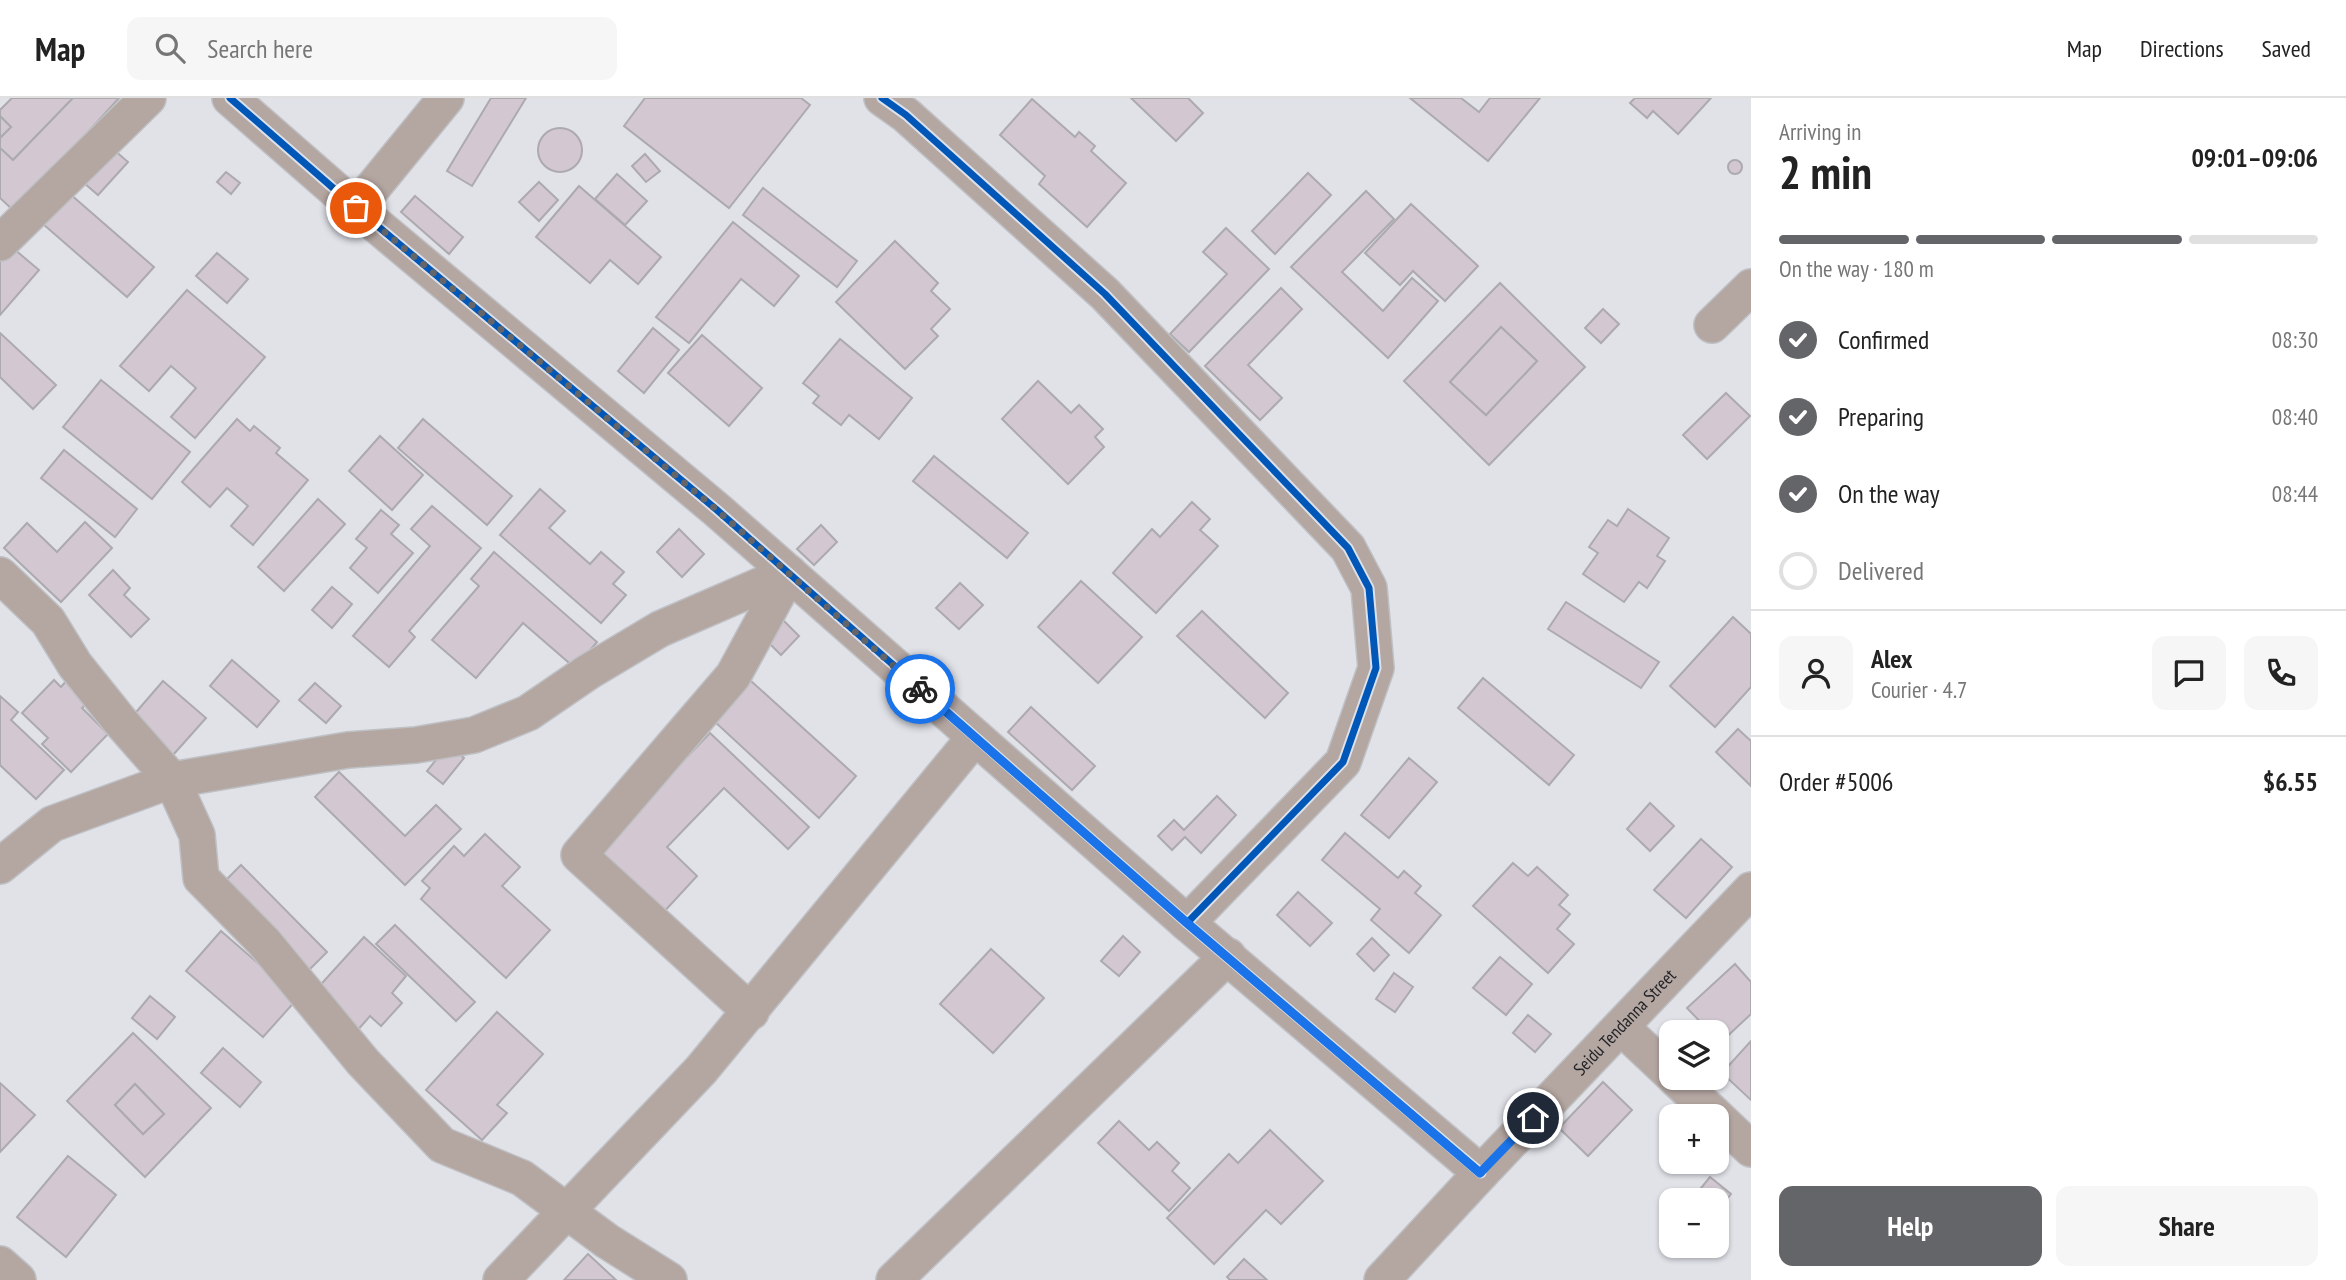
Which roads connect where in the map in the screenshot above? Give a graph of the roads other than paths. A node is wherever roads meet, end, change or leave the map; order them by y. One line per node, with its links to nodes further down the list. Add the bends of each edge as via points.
1 (148, 98): 6 (street)
2 (230, 98): 5 (street)
3 (446, 98): 5 (street)
4 (882, 98): 15 (street, via 1105,294 1348,548 1369,588 1376,668 1343,762)
5 (356, 208): 9 (street)
6 (0, 243)
7 (1751, 287): 8 (street)
8 (1712, 325)
9 (789, 573): 11 (street); 12 (street, via 660,629 528,713 474,735 348,750); 17 (street, via 733,676 579,855)
10 (0, 575): 12 (street, via 48,621 75,665)
11 (975, 737): 15 (street); 17 (street)
12 (172, 780): 13 (street, via 52,824); 25 (street, via 197,835 201,878 264,942 363,1062 442,1145 522,1178)
13 (0, 866)
14 (1751, 890): 18 (street, Seidu Tendanna Street)
15 (1187, 923): 16 (street)
16 (1228, 956): 24 (street); 30 (street)
17 (751, 1012): 25 (street)
18 (1621, 1027): 19 (street); 24 (street, Seidu Tendanna Street)
19 (1659, 1063)
20 (1688, 1090): 21 (street)
21 (1702, 1104)
22 (1729, 1129): 23 (street)
23 (1751, 1149)
24 (1480, 1173): 31 (street, Seidu Tendanna Street)
25 (566, 1210): 28 (street); 29 (street)
26 (0, 1264): 27 (street)
27 (18, 1280)
28 (501, 1280)
29 (669, 1280)
30 (894, 1280)
31 (1382, 1280)

